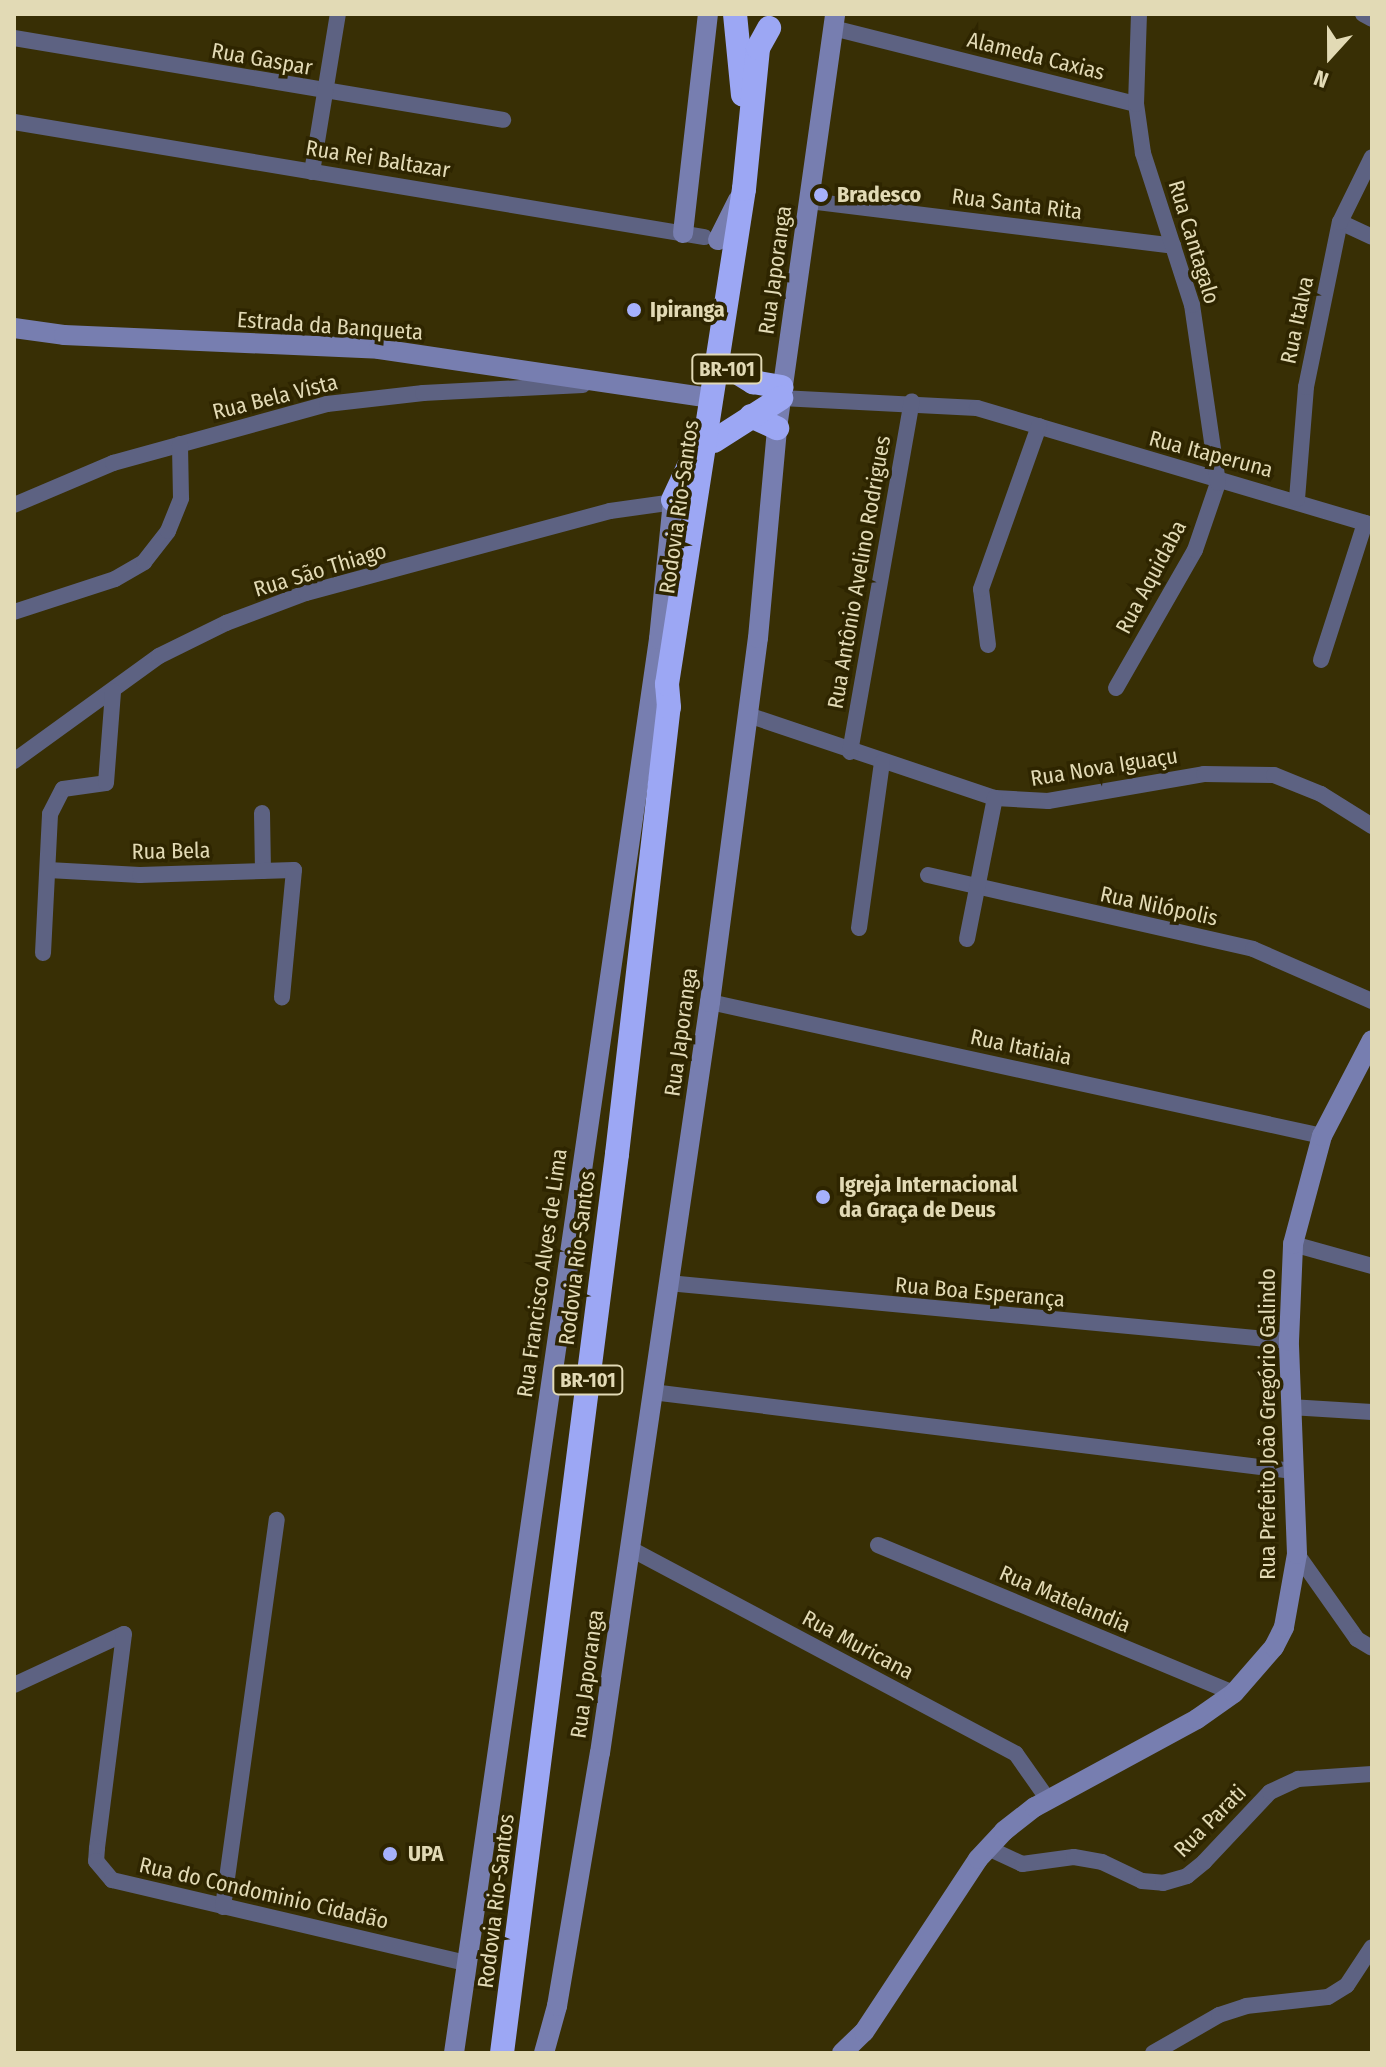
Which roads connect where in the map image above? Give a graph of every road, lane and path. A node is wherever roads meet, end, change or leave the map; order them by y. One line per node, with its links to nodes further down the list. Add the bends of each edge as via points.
1 (338, 14): 10 (street)
2 (708, 14): 19 (main road)
3 (735, 14): 14 (highway)
4 (1139, 14): 11 (street, Rua Cantagalo)
5 (1363, 14): 6 (street)
6 (1372, 19)
7 (770, 21): 14 (highway, Rodovia Rio-Santos / BR-101, via 758,48); 24 (highway, Rodovia Rio-Santos / BR-101, via 772,55)
8 (834, 21): 11 (street, Alameda Caxias); 17 (main road, Rua Japoranga)
9 (14, 38): 10 (street, Rua Gaspar)
10 (325, 92): 12 (street, Rua Gaspar); 16 (street)
11 (1136, 104): 22 (street, Rua Cantagalo, via 1143,153)
12 (503, 120)
13 (14, 122): 16 (street, Rua Rei Baltazar)
14 (748, 146): 21 (highway, Rodovia Rio-Santos / BR-101, via 744,189)
15 (1372, 157): 18 (street, Rua Italva)
16 (312, 172): 19 (street, Rua Rei Baltazar)
17 (809, 201): 22 (street, Rua Santa Rita); 26 (main road, Rua Japoranga)
18 (1340, 222): 20 (street); 35 (street, Rua Italva, via 1306,387)
19 (683, 233): 21 (street, Rua Rei Baltazar)
20 (1372, 237)
21 (719, 240): 27 (highway, Rodovia Rio-Santos / BR-101)
22 (1173, 246): 34 (street, Rua Cantagalo, via 1192,305)
23 (14, 328): 25 (main road, Estrada da Banqueta, via 64,335 379,349)
24 (727, 366): 26 (highway); 32 (highway, Rodovia Rio-Santos / BR-101)
25 (605, 384): 27 (main road, Estrada da Banqueta); 33 (street, Rua Bela Vista, via 423,393 327,404)
26 (782, 392): 28 (street, Rua Itaperuna); 29 (highway); 31 (main road, Rua Japoranga)
27 (699, 396): 32 (highway, Rodovia Rio-Santos / BR-101)
28 (912, 401): 30 (street, Rua Itaperuna, via 977,408); 46 (street, Rua Antônio Avelino Rodrigues)
29 (751, 416): 31 (highway); 32 (highway)
30 (1039, 426): 34 (street, Rua Itaperuna); 40 (street, via 981,589)
31 (777, 428): 45 (main road, Rua Japoranga)
32 (708, 439): 36 (highway, Rodovia Rio-Santos); 44 (highway, Rodovia Rio-Santos / BR-101, via 681,685)
33 (180, 444): 37 (street, Rua Bela Vista, via 113,463); 39 (street, via 181,498 168,531 144,562 115,579)
34 (1218, 483): 35 (street, Rua Itaperuna); 42 (street, Rua Aquidaba, via 1195,550)
35 (1297, 499): 38 (street, Rua Itaperuna)
36 (682, 504): 43 (street, Rua São Thiago, via 610,511 306,593 173,649); 44 (highway, Rodovia Rio-Santos / BR-101); 84 (main road, Rua Francisco Alves de Lima)
37 (14, 505)
38 (1369, 524): 41 (street)
39 (14, 612)
40 (988, 645)
41 (1321, 660)
42 (1116, 688)
43 (113, 691): 47 (street, Rua São Thiago); 52 (street, via 106,783 63,789 50,814)
44 (669, 707): 86 (highway, Rodovia Rio-Santos / BR-101)
45 (748, 715): 46 (street, Rua Nova Iguaçu); 61 (main road, Rua Japoranga)
46 (850, 752): 48 (street, Rua Nova Iguaçu)
47 (14, 761)
48 (882, 763): 49 (street, Rua Nova Iguaçu); 56 (street)
49 (995, 798): 51 (street, Rua Nova Iguaçu, via 1048,801 1204,774 1274,775 1310,789); 55 (street)
50 (262, 813): 53 (street)
51 (1372, 826)
52 (48, 870): 53 (street, Rua Bela, via 140,875); 58 (street)
53 (263, 871): 59 (street, Rua Bela, via 294,870)
54 (928, 875): 55 (street, Rua Nilópolis)
55 (977, 887): 57 (street); 60 (street, Rua Nilópolis, via 1253,949)
56 (859, 928)
57 (967, 939)
58 (43, 953)
59 (282, 997)
60 (1372, 1001)
61 (710, 1002): 63 (street, Rua Itatiaia); 66 (main road, Rua Japoranga)
62 (1372, 1040): 63 (main road, Rua Prefeito João Gregório Galindo)
63 (1322, 1136): 64 (main road, Rua Prefeito João Gregório Galindo)
64 (1293, 1244): 65 (street); 67 (main road, Rua Prefeito João Gregório Galindo)
65 (1372, 1266)
66 (668, 1283): 67 (street, Rua Boa Esperança); 68 (main road, Rua Japoranga)
67 (1289, 1341): 69 (main road, Rua Prefeito João Gregório Galindo)
68 (652, 1392): 71 (street); 74 (main road, Rua Japoranga)
69 (1290, 1407): 70 (street); 71 (main road, Rua Prefeito João Gregório Galindo)
70 (1372, 1412)
71 (1293, 1471): 75 (main road, Rua Prefeito João Gregório Galindo)
72 (277, 1520): 82 (street)
73 (878, 1545): 78 (street, Rua Matelandia)
74 (629, 1548): 80 (street, Rua Muricana, via 1016,1754); 87 (main road, Rua Japoranga, via 600,1753 557,2006)
75 (1297, 1554): 76 (street, via 1357,1639); 78 (main road, Rua Prefeito João Gregório Galindo, via 1284,1627 1260,1668)
76 (1372, 1648)
77 (14, 1685): 82 (street, Rua do Condominio Cidadão, via 124,1634 96,1861 112,1880)
78 (1234, 1693): 80 (main road, Rua Prefeito João Gregório Galindo)
79 (1372, 1774): 81 (street, Rua Parati, via 1298,1779 1270,1792 1204,1862 1187,1876 1163,1883 1074,1857 1022,1864)
80 (1049, 1801): 81 (main road, Rua Prefeito João Gregório Galindo)
81 (988, 1848): 88 (main road, Rua Prefeito João Gregório Galindo, via 864,2032)
82 (223, 1907): 84 (street, Rua do Condominio Cidadão)
83 (1372, 1947): 89 (street, via 1347,1985 1328,1997 1246,2006 1219,2015)
84 (466, 1963): 85 (main road, Rua Francisco Alves de Lima)
85 (454, 2053)
86 (502, 2053)
87 (544, 2053)
88 (842, 2053)
89 (1153, 2053)

